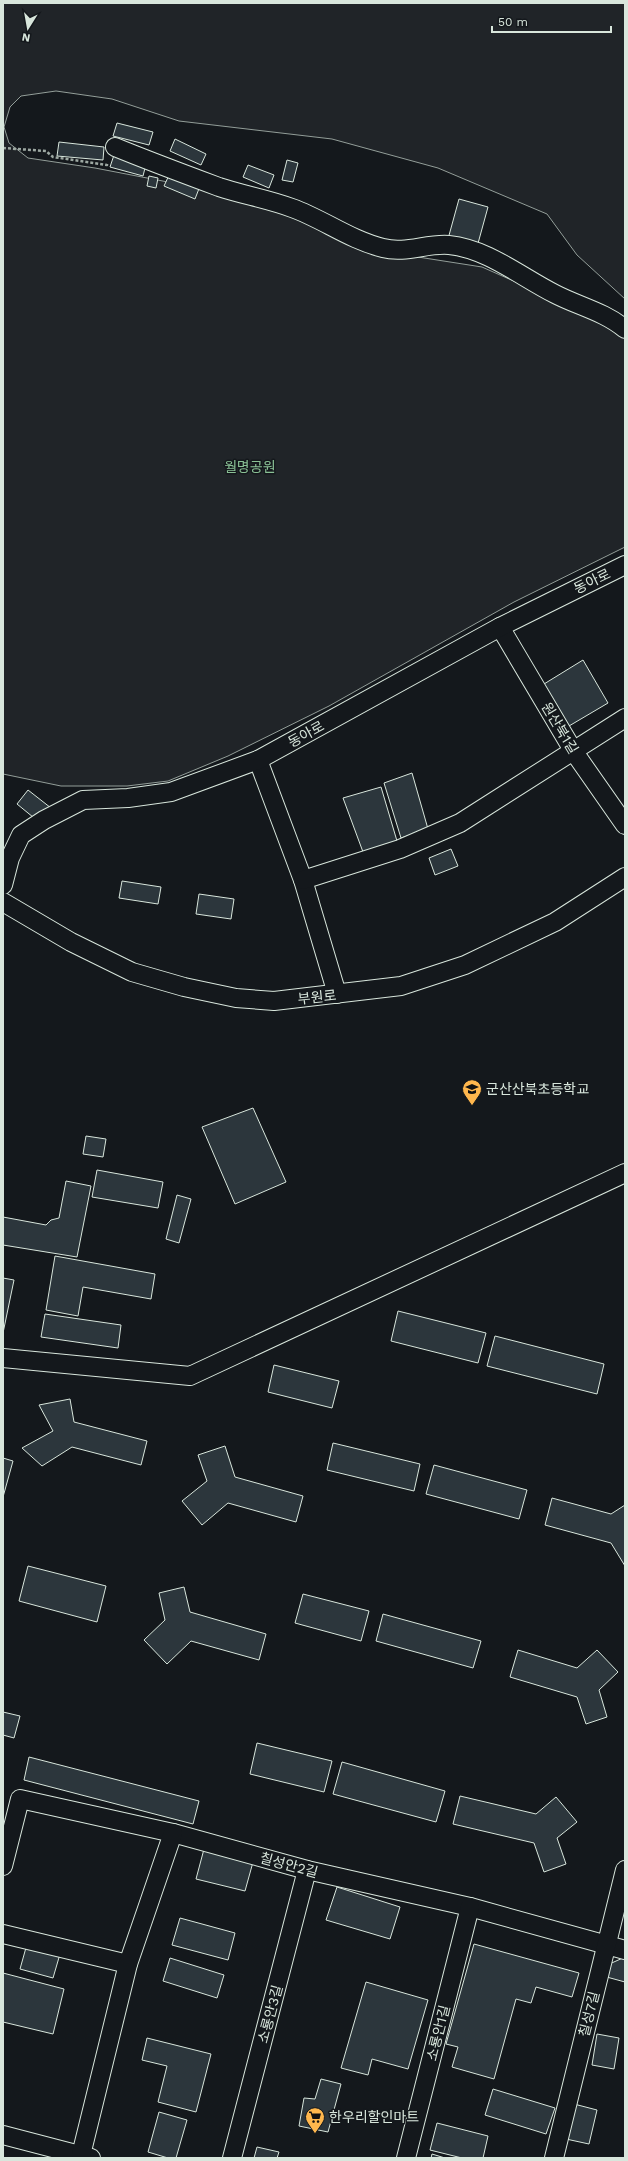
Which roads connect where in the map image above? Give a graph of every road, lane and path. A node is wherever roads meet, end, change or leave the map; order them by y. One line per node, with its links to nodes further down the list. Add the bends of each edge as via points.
1 (115, 147): 2 (path, via 109,147 107,166 53,158 46,151); 3 (street, via 220,187 291,207 361,241 384,248 408,250 449,245 476,253 502,263 556,295)
2 (3, 148)
3 (625, 329)
4 (625, 565): 5 (street, 동아로)
5 (500, 627): 7 (street, 원산북1길); 8 (street, 동아로)
6 (625, 718): 7 (street)
7 (574, 752): 9 (street, 원산북1길); 11 (street, via 460,822 400,850)
8 (258, 760): 11 (street); 12 (street, 동아로, via 171,792 128,798 83,800 44,820 21,836 10,858)
9 (625, 825)
10 (625, 877): 14 (street, 부원로, via 555,922 465,965 401,986)
11 (302, 880): 14 (street)
12 (3, 885)
13 (3, 902): 14 (street, 부원로, via 71,942 132,972 184,987 236,998 274,1001)
14 (337, 994)
15 (625, 1174): 16 (street, via 190,1376)
16 (3, 1358)
17 (173, 1833): 18 (street, 칠성안2길, via 20,1799); 19 (street, 칠성안2길); 25 (street)
18 (3, 1866)
19 (307, 1870): 21 (street, 칠성안2길); 28 (street, 소룡안3길)
20 (625, 1870): 23 (street, 칠성7길)
21 (470, 1907): 23 (street, 칠성안2길); 29 (street, 소룡안1길)
22 (3, 1934): 25 (street)
23 (606, 1945): 24 (street, 칠성안2길); 30 (street, 칠성7길)
24 (625, 1950)
25 (128, 1964): 27 (street)
26 (3, 2135): 27 (street)
27 (87, 2156)
28 (232, 2158)
29 (406, 2158)
30 (554, 2158)

